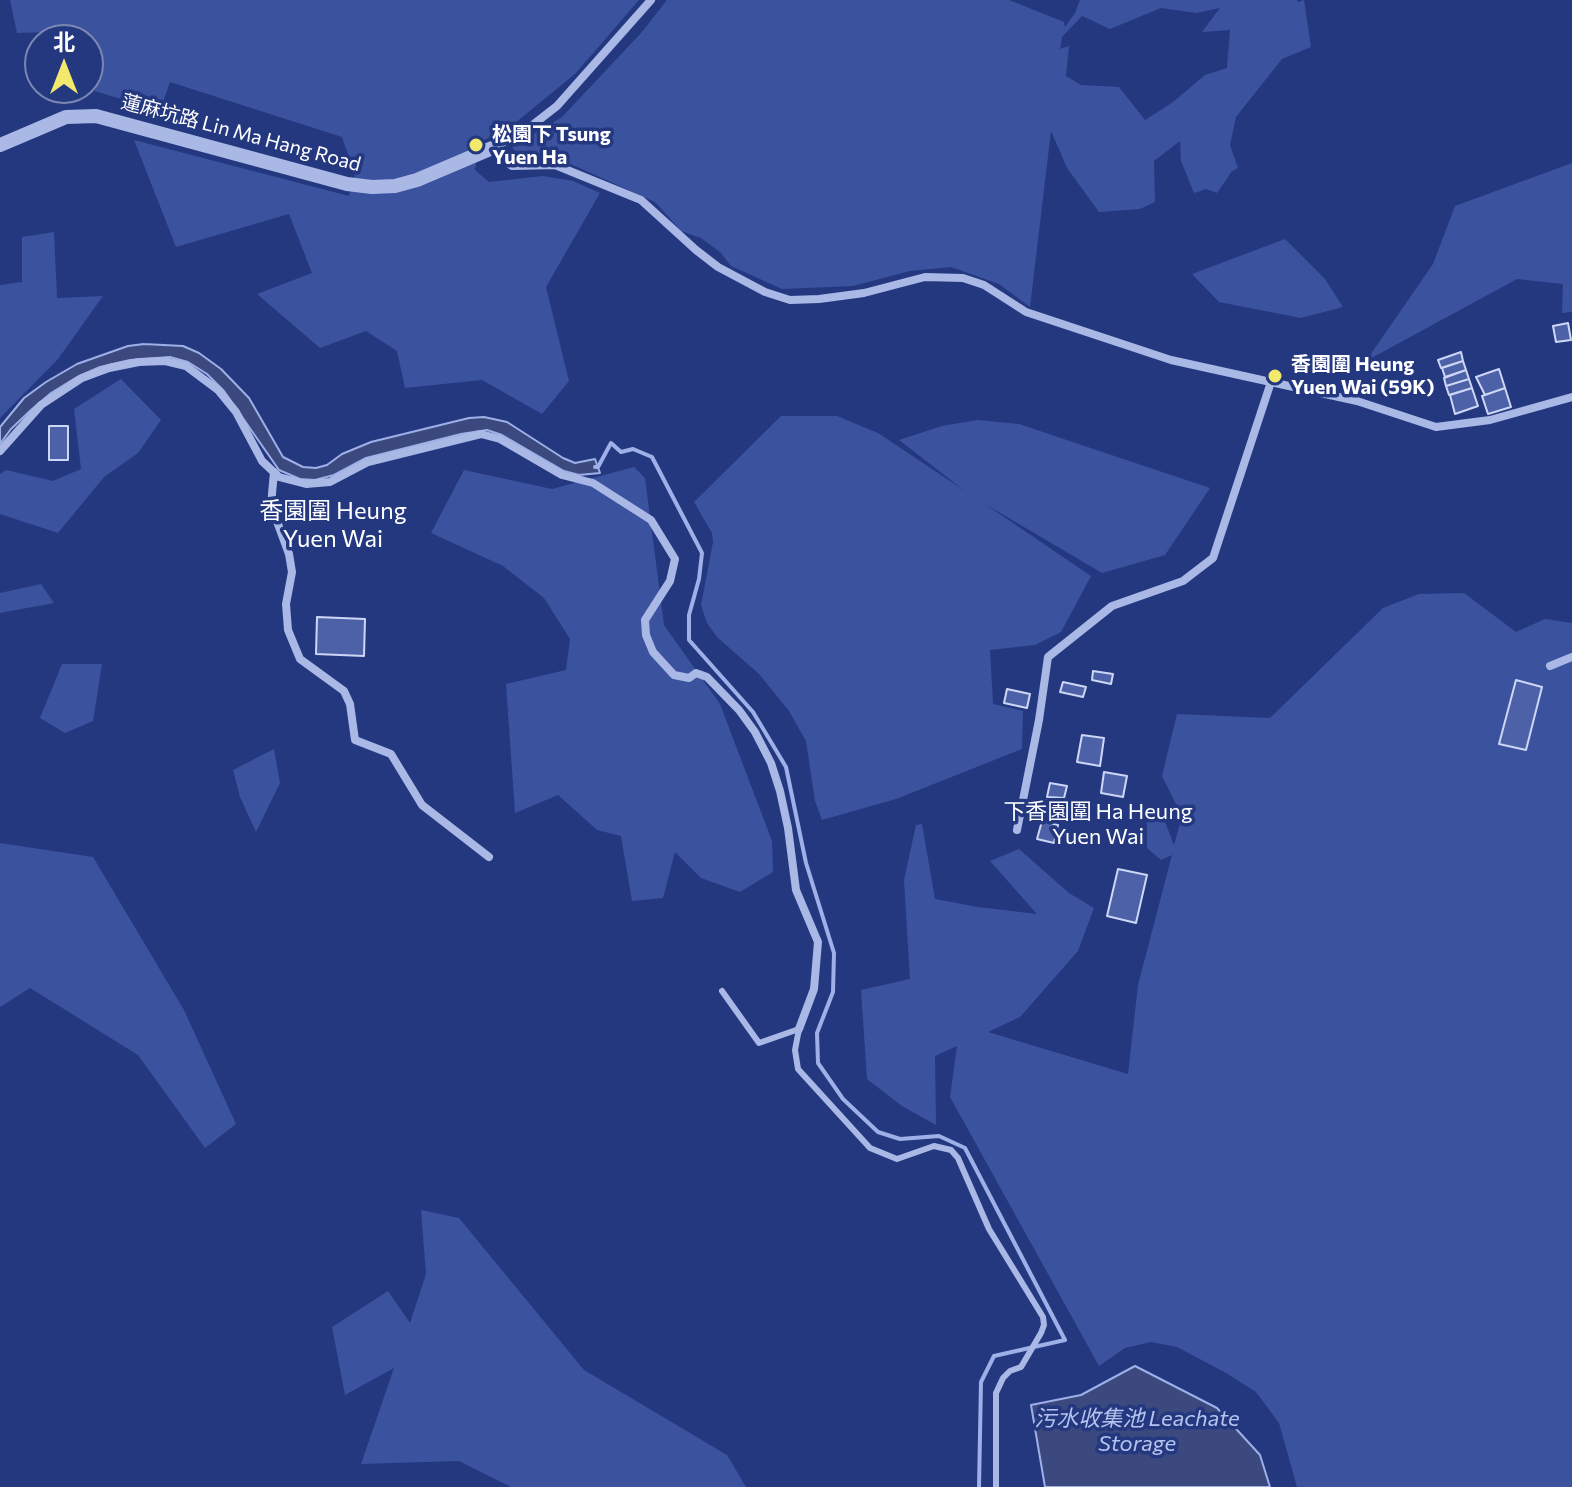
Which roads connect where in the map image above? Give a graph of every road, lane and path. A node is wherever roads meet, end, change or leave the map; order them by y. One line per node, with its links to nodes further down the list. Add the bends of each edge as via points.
1 (651, 0): 3 (street, 蓮麻坑路 Lin Ma Hang Road, via 557,106)
2 (0, 145): 3 (street, 蓮麻坑路 Lin Ma Hang Road, via 66,117 96,116 372,187 417,180)
3 (497, 146): 4 (street, via 509,165 557,165 641,200 718,267 783,299 848,296 925,277 956,276 984,285 1026,312 1171,360)
4 (1271, 382): 5 (street, via 1357,401 1436,427 1490,420); 10 (street, via 1213,558 1183,581 1110,608 1048,657)
5 (1572, 397)
6 (0, 451): 7 (street, via 41,405 82,378 109,368 165,361 186,366 218,390)
7 (274, 472): 11 (street, via 271,505 292,572 288,630 300,659 344,691 355,740 391,754 422,805); 13 (street, via 294,482 330,482 368,462 481,434 500,439 562,475 593,483 651,520 675,559 670,581 645,620 653,652 674,675 707,677 739,710 766,753 780,791 796,890 818,942 814,989)
8 (1572, 657): 9 (street)
9 (1550, 666)
10 (1017, 830)
11 (489, 857)
12 (722, 991): 13 (lane, via 759,1043)
13 (799, 1029): 14 (lane, via 798,1069 870,1148 897,1159 934,1146 951,1150 958,1158 989,1229 1043,1317 1044,1325 1021,1367 1003,1378 996,1393)
14 (996, 1487)

